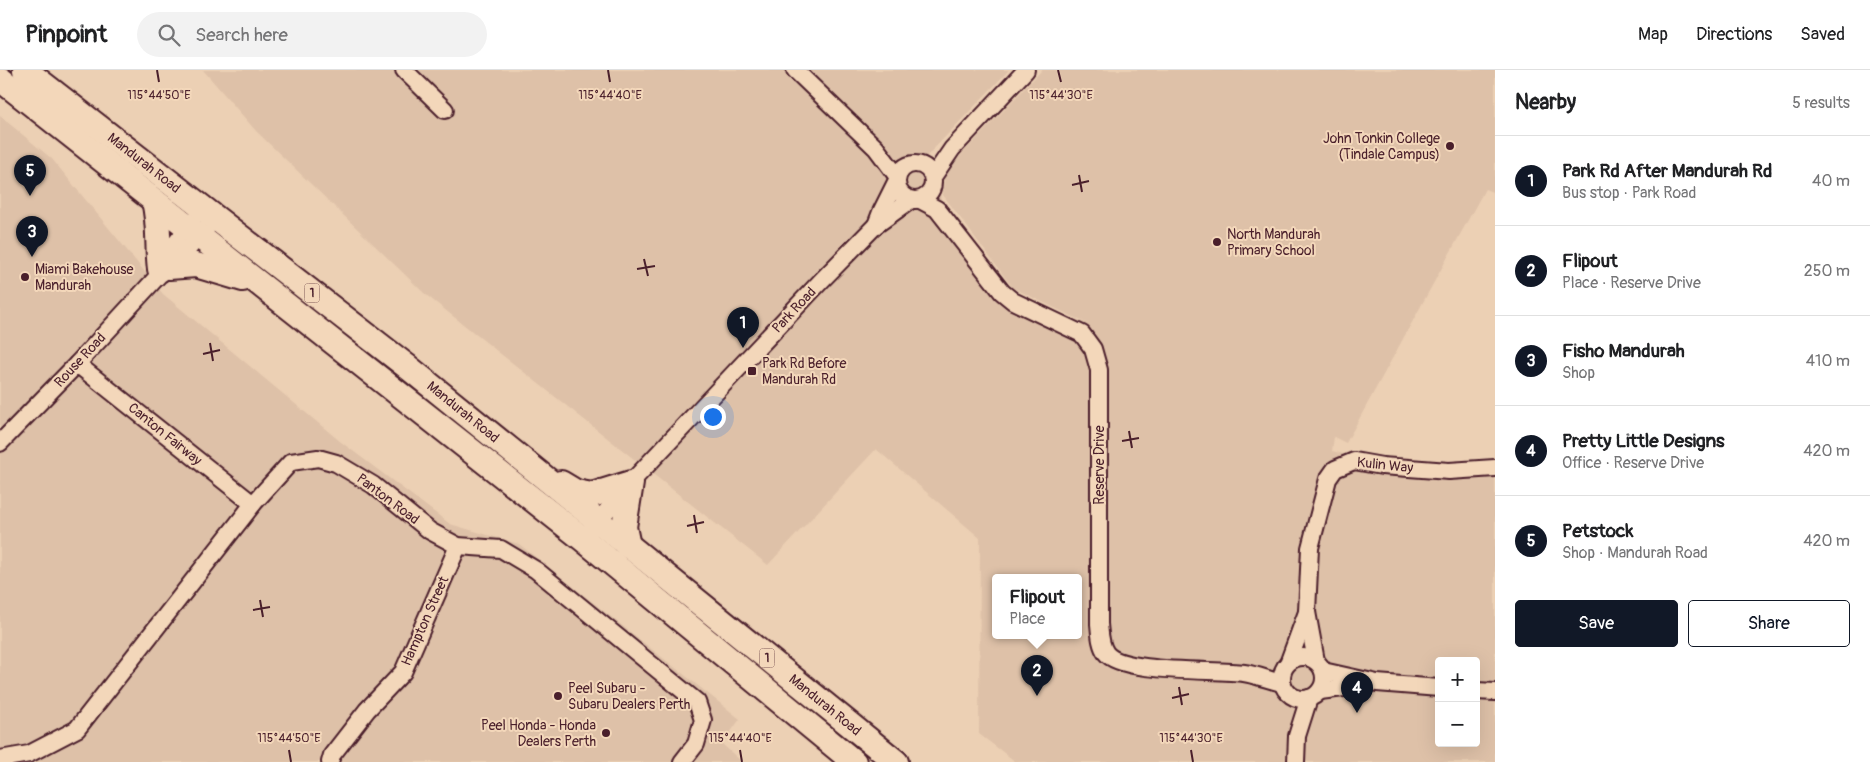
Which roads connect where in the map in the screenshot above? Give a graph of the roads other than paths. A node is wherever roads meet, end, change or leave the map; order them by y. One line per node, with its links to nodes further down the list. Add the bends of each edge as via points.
1 (25, 70): 13 (highway, Mandurah Road / 1)
2 (404, 70): 6 (street)
3 (795, 70): 8 (street)
4 (1026, 70): 7 (street)
5 (0, 79): 11 (highway, Mandurah Road / 1)
6 (445, 110)
7 (952, 149): 8 (street); 9 (street)
8 (904, 171): 9 (street, via 926,167); 10 (street, via 900,193); 14 (street, Park Road)
9 (933, 181): 10 (street, via 929,194); 12 (street, Reserve Drive)
10 (915, 200): 12 (street, Reserve Drive); 14 (street, Park Road)
11 (154, 201): 15 (highway, Mandurah Road / 1); 16 (highway, via 160,231 158,251)
12 (937, 209): 29 (street, Reserve Drive, via 1002,292 1013,301 1082,334 1093,349 1099,370 1099,624 1106,653 1117,662 1138,666)
13 (209, 214): 15 (street, Rouse Road); 20 (highway, Mandurah Road / 1, via 409,368)
14 (876, 225): 22 (street, Park Road)
15 (193, 232): 16 (street, Rouse Road, via 176,263); 17 (highway, Mandurah Road / 1)
16 (163, 270): 17 (highway, via 196,265); 18 (street, Rouse Road)
17 (259, 284): 24 (highway, Mandurah Road / 1)
18 (77, 364): 19 (street, Rouse Road); 23 (street, Canton Fairway)
19 (0, 443)
20 (529, 466): 22 (highway, via 576,492 592,495); 24 (highway, Mandurah Road / 1)
21 (1495, 468): 27 (street, Kulin Way, via 1449,471 1354,461 1335,469 1328,479 1310,548)
22 (631, 483): 24 (street, Park Road); 26 (highway, via 624,527)
23 (253, 504): 25 (street, Panton Road, via 291,462 318,458 336,463 373,485 430,532); 36 (street, Panton Road, via 77,729 29,754)
24 (586, 527): 26 (highway, Mandurah Road / 1); 39 (highway, Mandurah Road / 1)
25 (458, 546): 37 (street, Hampton Street, via 403,672 367,710); 38 (street, Panton Road, via 502,549 536,570 697,702 703,720 696,744)
26 (628, 546): 40 (highway, Mandurah Road / 1)
27 (1307, 612): 28 (street, Kulin Way); 29 (street, Kulin Way)
28 (1320, 666): 29 (street, via 1302,656); 30 (street); 34 (street, via 1324,678)
29 (1286, 677): 34 (street, via 1296,698); 35 (street)
30 (1377, 683): 31 (street); 34 (street)
31 (1435, 688)
32 (1480, 690): 33 (street)
33 (1495, 692)
34 (1314, 695): 35 (street)
35 (1297, 736): 41 (street)
36 (0, 760)
37 (330, 762)
38 (682, 762)
39 (854, 762)
40 (896, 762)
41 (1296, 762)

